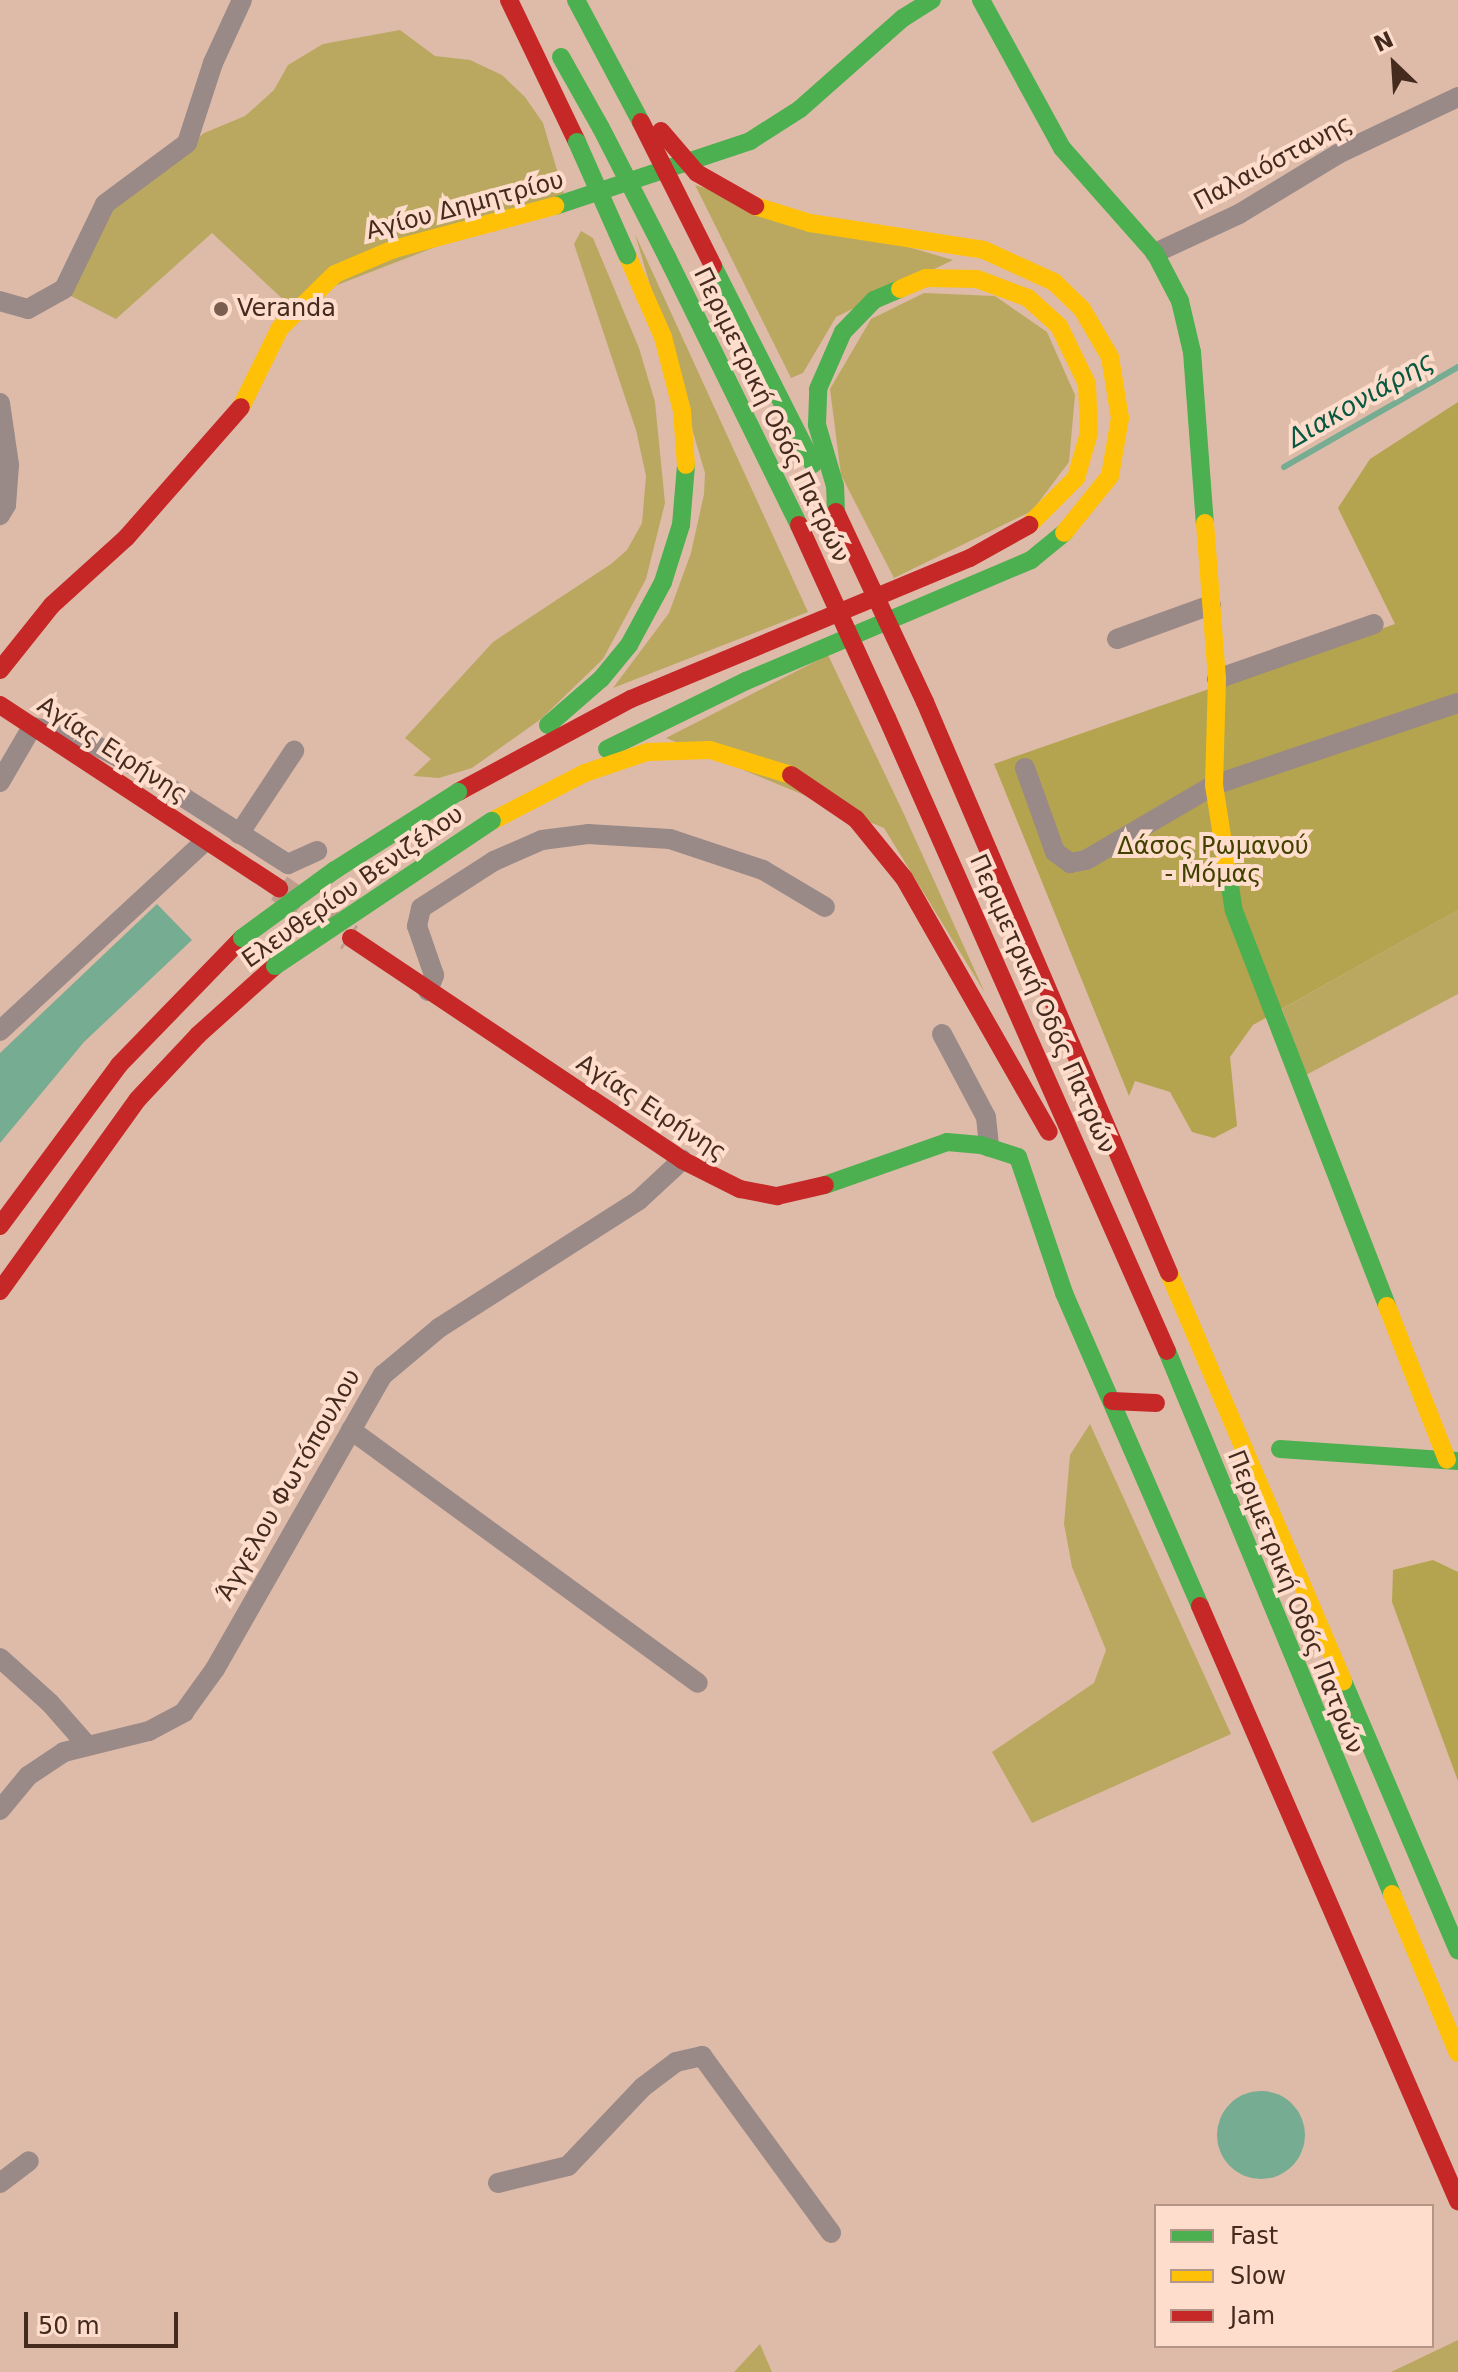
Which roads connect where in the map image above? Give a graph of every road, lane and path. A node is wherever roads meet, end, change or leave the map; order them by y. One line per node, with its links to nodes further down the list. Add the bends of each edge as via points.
1 (242, 0): 10 (street, via 213,63 187,143 105,204 64,289 28,309)
2 (509, 0): 26 (main road, bridge, via 663,337 682,411 685,499 671,562 652,608 607,673 563,714)
3 (529, 0): 49 (main road, Περιμετρική Οδός Πατρών, bridge, via 601,128 799,525 1153,1317)
4 (576, 0): 8 (main road)
5 (932, 0): 17 (main road, Αγίου Δημητρίου, via 903,18 808,103 750,141 574,201 394,249 335,274 280,328 243,404 214,443 150,514 52,605)
6 (981, 0): 9 (main road, via 1062,148)
7 (1458, 97): 9 (street, Παλαιόστανης, via 1338,154 1239,214)
8 (648, 122): 12 (main road, Περιμετρική Οδός Πατρών, bridge); 27 (main road, bridge, via 697,173 755,206 810,223 984,250 1054,282 1082,309 1110,357 1120,418 1110,476 1075,524 1031,560 641,730)
9 (1155, 253): 14 (main road, via 1187,324)
10 (0, 301)
11 (0, 403): 13 (street, via 9,465 6,505)
12 (836, 512): 26 (main road, via 835,486 817,425 818,389 843,332 874,300 926,278 977,279 1028,298 1059,326 1087,384 1089,433 1076,478 1040,519 970,558 631,699); 51 (main road, Περιμετρική Οδός Πατρών, bridge, via 925,702 1152,1224)
13 (0, 515)
14 (1211, 605): 16 (street); 18 (main road)
15 (1374, 624): 18 (street)
16 (1117, 639)
17 (0, 670)
18 (1217, 679): 25 (main road)
19 (1458, 703): 25 (street)
20 (0, 705): 21 (main road, Αγίας Ειρήνης)
21 (32, 727): 24 (street); 28 (street, via 82,737); 29 (main road, Αγίας Ειρήνης)
22 (294, 751): 28 (street)
23 (1025, 768): 25 (street, via 1055,852 1070,863 1086,860)
24 (0, 782)
25 (1214, 785): 45 (main road, via 1234,911)
26 (458, 792): 39 (main road, Ελευθερίου Βενιζέλου, bridge, via 242,938 119,1065)
27 (492, 821): 40 (main road, Ελευθερίου Βενιζέλου, bridge, via 275,966 147,1089); 49 (main road, via 598,767 681,748 741,756 789,773 856,819 904,878 1074,1179)
28 (239, 834): 30 (street, via 288,864)
29 (205, 841): 31 (main road, Αγίας Ειρήνης); 35 (street)
30 (317, 851)
31 (279, 888)
32 (825, 907): 34 (street, via 763,870 670,839 588,834 542,840 482,868 421,908 417,926 434,975)
33 (351, 938): 34 (main road, Αγίας Ειρήνης)
34 (428, 991): 38 (main road, Αγίας Ειρήνης)
35 (0, 1031)
36 (942, 1034): 37 (street, via 986,1117)
37 (989, 1147): 38 (main road, Αγίας Ειρήνης, via 936,1144 834,1184 777,1196 728,1184); 41 (main road, Αγίας Ειρήνης, via 1021,1161 1059,1278)
38 (682, 1160): 43 (street, Άγγελου Φωτόπουλου, via 639,1200 400,1357 383,1375)
39 (0, 1226)
40 (0, 1291)
41 (1112, 1401): 42 (main road); 56 (main road, Αγίας Ειρήνης)
42 (1156, 1403)
43 (351, 1430): 47 (street); 48 (street, Άγγελου Φωτόπουλου, via 195,1700 161,1727)
44 (1280, 1449): 45 (main road)
45 (1453, 1460)
46 (0, 1658): 48 (street)
47 (698, 1683)
48 (86, 1744): 50 (street, Άγγελου Φωτόπουλου, via 28,1776)
49 (1330, 1752): 52 (main road, Περιμετρική Οδός Πατρών)
50 (0, 1810)
51 (1458, 1951)
52 (1458, 2053)
53 (29, 2161): 54 (street)
54 (0, 2183)
55 (498, 2183): 57 (street, via 568,2166 643,2087 676,2062 702,2056)
56 (1458, 2201)
57 (831, 2233)

